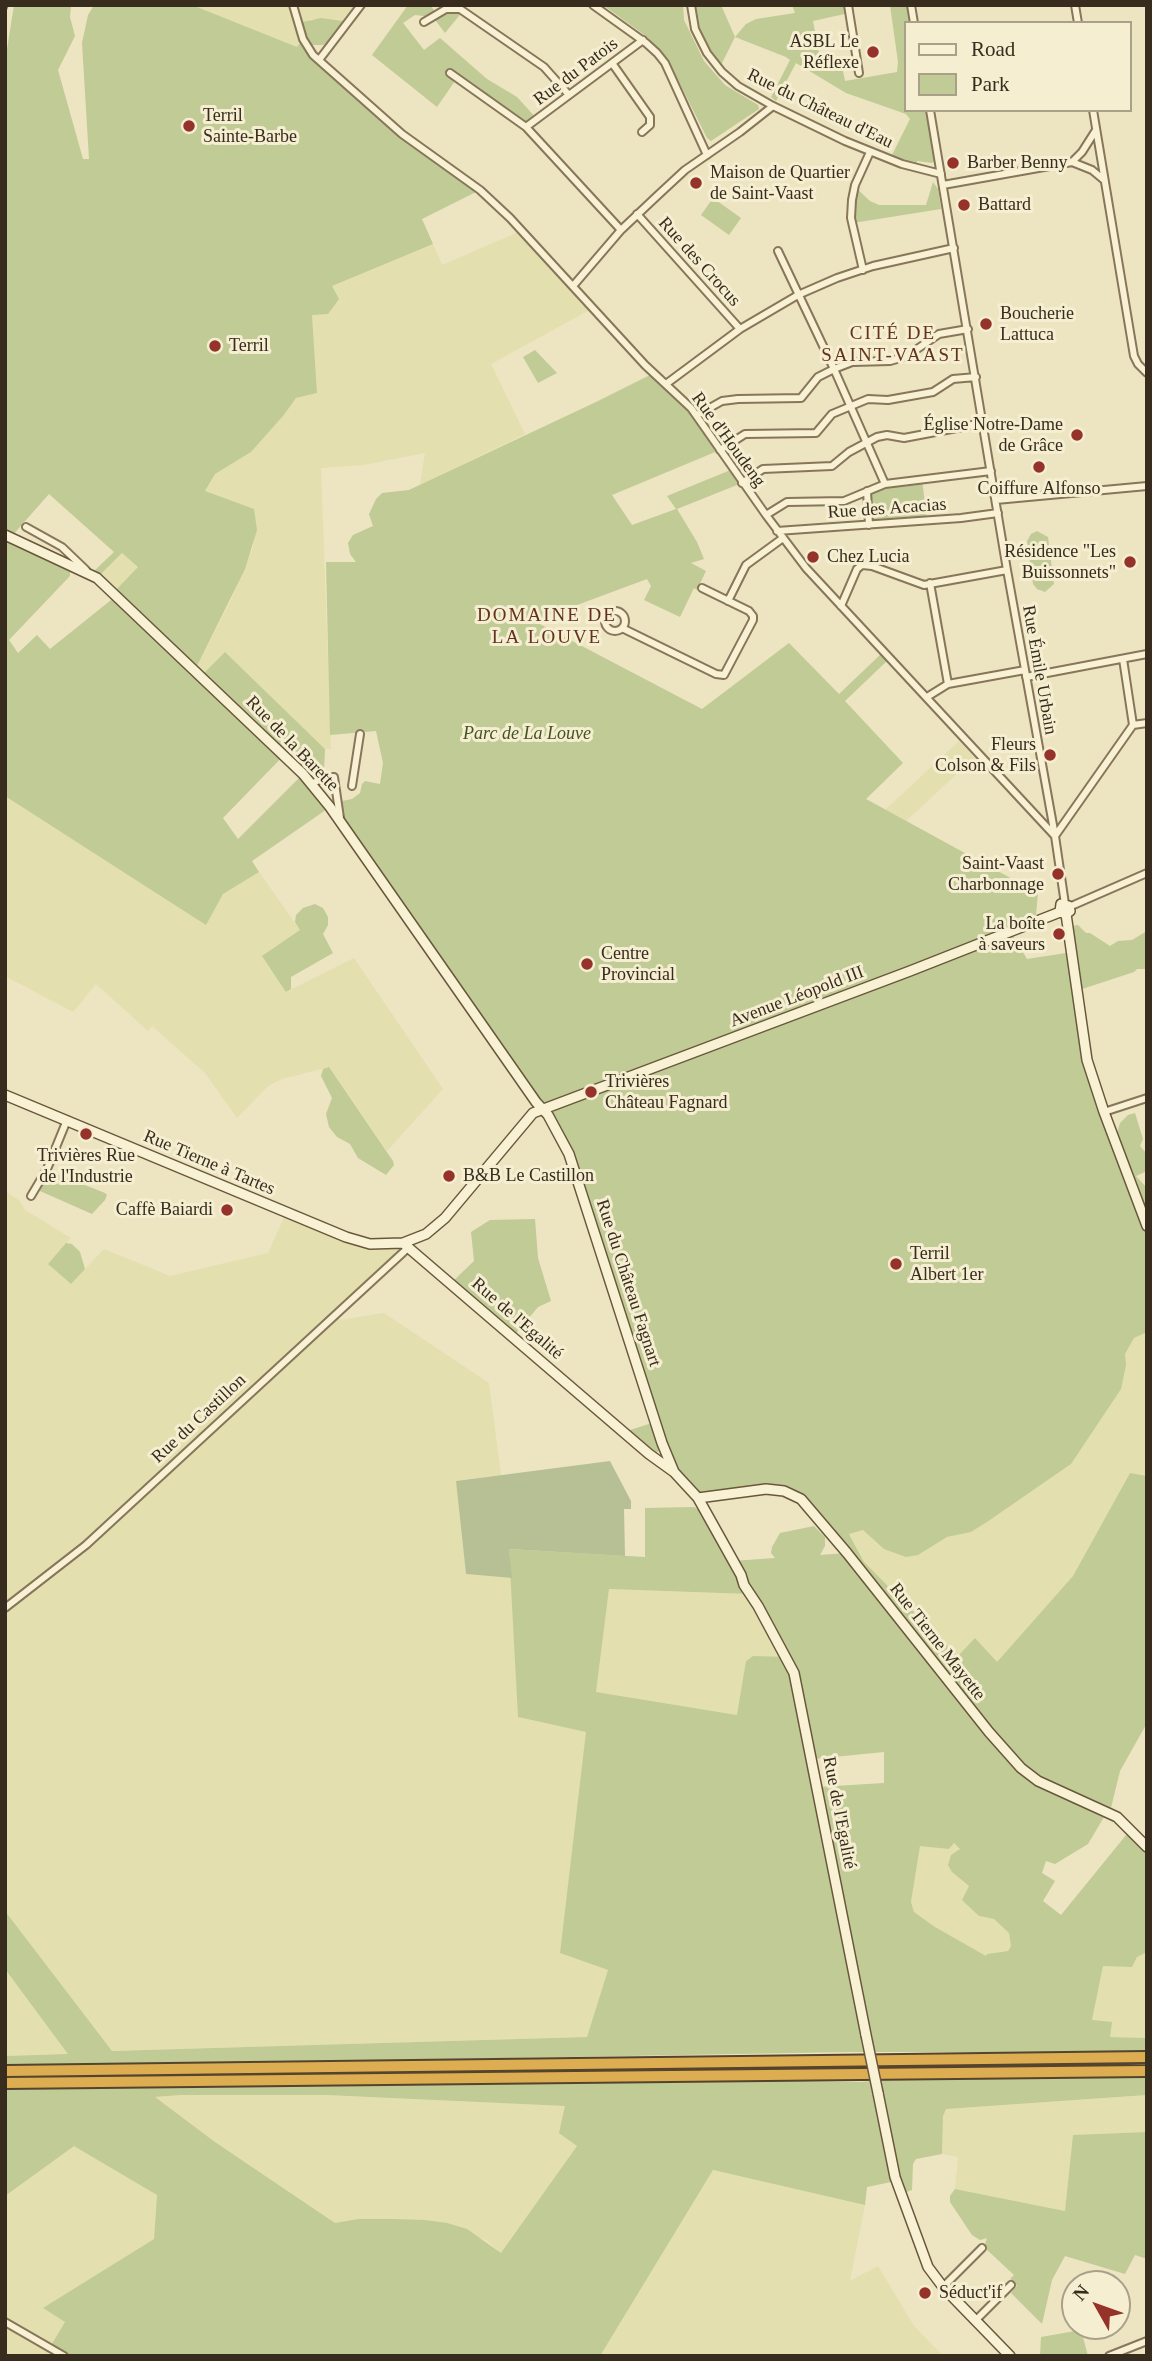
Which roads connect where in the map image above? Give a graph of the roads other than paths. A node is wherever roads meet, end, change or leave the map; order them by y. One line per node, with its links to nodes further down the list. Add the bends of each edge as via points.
1 (293, 5): 8 (street, Rue d'Houdeng, via 303,39)
2 (361, 5): 8 (street)
3 (593, 5): 7 (street)
4 (691, 5): 13 (street, Rue du Château d'Eau, via 698,38 716,65 738,86)
5 (848, 5): 11 (street)
6 (424, 22): 12 (street, via 446,9 463,10 544,67)
7 (643, 40): 9 (street, Rue du Patois); 20 (street, via 665,63)
8 (319, 60): 30 (street, Rue d'Houdeng, via 402,134 480,190)
9 (612, 63): 12 (street, Rue du Patois); 18 (street, via 650,117 650,125)
10 (450, 73): 16 (street)
11 (859, 73)
12 (569, 95): 16 (street, Rue du Patois)
13 (773, 106): 19 (street, Rue du Château d'Eau); 20 (street)
14 (930, 112): 22 (street, Rue Émile Urbain)
15 (1093, 112): 17 (street)
16 (526, 127): 26 (street)
17 (1096, 130): 21 (street); 23 (street)
18 (642, 132)
19 (870, 152): 22 (street, Rue du Château d'Eau); 29 (street, via 852,200 851,218)
20 (707, 155): 25 (street)
21 (1072, 162): 23 (street); 24 (street)
22 (941, 174): 24 (street, Rue Émile Urbain)
23 (1104, 180): 35 (street, via 1134,356)
24 (943, 185): 27 (street, Rue Émile Urbain)
25 (637, 214): 26 (street); 32 (street, Rue des Crocus)
26 (621, 230): 30 (street)
27 (954, 248): 29 (street); 33 (street, Rue Émile Urbain)
28 (778, 251): 31 (street)
29 (863, 270): 31 (street)
30 (573, 286): 37 (street, Rue d'Houdeng)
31 (798, 295): 32 (street); 34 (street)
32 (740, 329): 37 (street)
33 (968, 329): 34 (street, via 939,334 898,359 852,362); 36 (street, Rue Émile Urbain)
34 (834, 369): 38 (street); 39 (street, via 818,377 801,398 722,401)
35 (1147, 373)
36 (976, 377): 38 (street, via 953,379 933,392 868,399); 40 (street, Rue Émile Urbain)
37 (666, 384): 39 (street, Rue d'Houdeng)
38 (851, 407): 41 (street); 42 (street, via 832,414 816,433 744,434)
39 (697, 415): 42 (street, Rue d'Houdeng)
40 (984, 423): 41 (street, via 904,438 887,435); 43 (street, Rue Émile Urbain)
41 (866, 444): 44 (street, via 832,466 763,469); 45 (street)
42 (720, 450): 44 (street, Rue d'Houdeng)
43 (991, 471): 45 (street); 48 (street, Rue Émile Urbain)
44 (743, 483): 50 (street, Rue d'Houdeng)
45 (885, 484): 47 (street)
46 (1147, 486): 48 (street)
47 (867, 491): 50 (street, via 844,500 787,502); 51 (street)
48 (996, 500): 49 (street, Rue Émile Urbain)
49 (998, 513): 51 (street, Rue des Acacias); 56 (street, Rue Émile Urbain)
50 (766, 515): 53 (street, Rue d'Houdeng)
51 (869, 525): 53 (street, Rue des Acacias)
52 (26, 527): 57 (street, via 62,547)
53 (777, 531): 55 (street, Rue d'Houdeng)
54 (5, 535): 57 (street, Rue de la Barette)
55 (783, 538): 60 (street, via 746,565); 61 (street, Rue d'Houdeng)
56 (1007, 570): 58 (street); 65 (street, Rue Émile Urbain)
57 (91, 574): 71 (street, Rue de la Barette)
58 (930, 583): 61 (street, via 862,565); 66 (street)
59 (702, 588): 60 (street)
60 (728, 601): 62 (street, via 752,613 753,620 724,675)
61 (841, 606): 67 (street, Rue d'Houdeng)
62 (622, 628)
63 (1147, 654): 64 (street)
64 (1123, 659): 65 (street); 69 (street)
65 (1026, 673): 66 (street); 74 (street, Rue Émile Urbain)
66 (947, 684): 67 (street)
67 (927, 696): 74 (street, Rue d'Houdeng)
68 (1147, 723): 69 (street)
69 (1133, 725): 74 (street)
70 (360, 734): 72 (street)
71 (312, 784): 73 (street, Rue de la Barette); 73 (street, via 334,777)
72 (352, 786)
73 (340, 821): 79 (street, Rue de la Barette)
74 (1055, 836): 76 (street, Rue Émile Urbain)
75 (1145, 873): 76 (street)
76 (1065, 909): 79 (street, Avenue Léopold III); 80 (street, via 1087,1060)
77 (5, 1095): 81 (street, Rue Tierne à Tartes)
78 (1147, 1098): 80 (street)
79 (543, 1108): 84 (street, Rue du Castillon, via 528,1118 445,1219); 85 (street, Rue du Château Fagnart, via 569,1154)
80 (1104, 1112): 83 (street)
81 (67, 1120): 82 (street); 84 (street, Rue Tierne à Tartes, via 346,1237 370,1244)
82 (31, 1196)
83 (1147, 1226)
84 (406, 1245): 85 (street, Rue de l'Egalité); 87 (street, Rue du Castillon, via 86,1545)
85 (674, 1472): 86 (street)
86 (698, 1498): 88 (street, Rue Tierne Mayette, via 766,1489 801,1499 1021,1768 1038,1781 1117,1817); 95 (street, Rue de l'Egalité, bridge, via 799,1688 895,2178 925,2260)
87 (5, 1608)
88 (1147, 1847)
89 (1147, 2057): 90 (highway)
90 (5, 2071)
91 (1147, 2071): 92 (highway)
92 (5, 2084)
93 (982, 2248): 95 (street)
94 (1011, 2285): 96 (street)
95 (943, 2287): 96 (street, Rue de l'Egalité)
96 (975, 2321): 100 (street, Rue de l'Egalité)
97 (5, 2322): 99 (street)
98 (1147, 2341): 101 (street)
99 (64, 2356)
100 (1010, 2356)
101 (1109, 2356)

